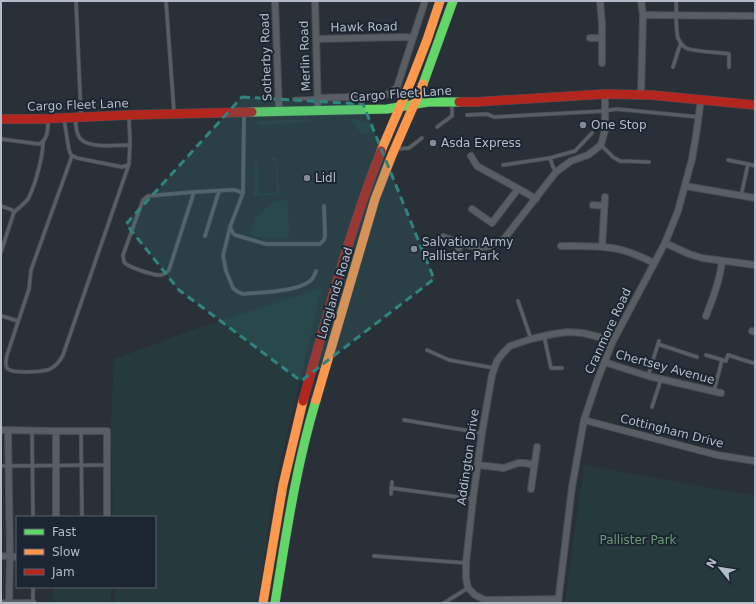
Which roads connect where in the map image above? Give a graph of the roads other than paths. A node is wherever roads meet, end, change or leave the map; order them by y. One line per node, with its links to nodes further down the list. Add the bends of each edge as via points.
1 (76, 1): 38 (lane)
2 (166, 1): 35 (lane)
3 (275, 1): 32 (street, Sotherby Road)
4 (315, 1): 17 (street, Merlin Road)
5 (424, 1): 14 (street)
6 (440, 1): 30 (main road, Longlands Road, via 414,74)
7 (453, 1): 29 (main road, Longlands Road)
8 (600, 1): 16 (street)
9 (641, 1): 11 (street)
10 (676, 1): 12 (lane)
11 (643, 15): 12 (street); 23 (street)
12 (677, 16): 13 (street); 18 (lane, via 676,29)
13 (755, 16)
14 (413, 38): 17 (street, Hawk Road); 24 (street, via 397,86 391,93 383,96)
15 (590, 38): 16 (street)
16 (602, 38): 19 (street)
17 (316, 39): 24 (street, Merlin Road)
18 (681, 44): 20 (lane); 21 (lane, via 691,49 730,54)
19 (602, 63)
20 (674, 67)
21 (729, 67)
22 (605, 94): 23 (main road, Cargo Fleet Lane); 27 (main road, Cargo Fleet Lane); 33 (street)
23 (640, 94): 26 (main road, Cargo Fleet Lane)
24 (318, 98): 25 (lane); 31 (street, Merlin Road)
25 (294, 99)
26 (701, 99): 28 (main road, Cargo Fleet Lane); 39 (street, Cranmore Road)
27 (451, 102): 29 (main road, Cargo Fleet Lane); 43 (lane, via 452,116)
28 (755, 104)
29 (414, 105): 30 (main road, Cargo Fleet Lane); 50 (main road, Longlands Road)
30 (399, 107): 31 (main road, Cargo Fleet Lane); 147 (main road, Longlands Road, via 370,178 349,241 300,412 283,485)
31 (318, 110): 32 (main road, Cargo Fleet Lane)
32 (279, 111): 34 (main road, Cargo Fleet Lane)
33 (605, 111): 36 (lane, via 494,117 487,114); 39 (lane, via 616,109); 49 (street, via 605,130)
34 (244, 112): 35 (main road, Cargo Fleet Lane); 65 (lane)
35 (174, 114): 37 (main road, Cargo Fleet Lane)
36 (466, 114)
37 (129, 115): 38 (main road, Cargo Fleet Lane); 48 (lane)
38 (78, 117): 41 (main road, Cargo Fleet Lane); 48 (lane, via 78,136 82,140 93,145)
39 (699, 117): 61 (street, Cranmore Road)
40 (48, 118): 41 (main road, Cargo Fleet Lane); 42 (main road, Cargo Fleet Lane); 47 (lane, via 48,130)
41 (64, 118): 51 (lane)
42 (1, 119)
43 (437, 127)
44 (592, 133): 53 (lane, via 575,151)
45 (422, 138): 50 (lane, via 409,148)
46 (1, 139): 47 (lane, via 39,144)
47 (43, 142): 75 (lane, via 41,163 33,188 28,199)
48 (130, 145): 56 (lane)
49 (601, 145): 55 (lane, via 620,161); 60 (street)
50 (395, 149): 148 (main road, Longlands Road, via 375,199 311,415 294,488)
51 (72, 156): 56 (lane, via 122,167); 92 (lane, via 32,270 29,289)
52 (471, 156): 62 (street, via 477,166)
53 (550, 158): 58 (lane); 60 (lane)
54 (728, 160): 57 (lane)
55 (649, 162)
56 (129, 164): 92 (lane, via 60,361 49,369 40,371 11,371 7,367 6,355)
57 (748, 164): 59 (lane); 66 (lane)
58 (503, 165)
59 (755, 166)
60 (556, 172): 69 (street)
61 (685, 186): 66 (street); 80 (street, Cranmore Road)
62 (518, 189): 69 (street); 74 (street, via 492,224)
63 (219, 191): 64 (lane); 65 (lane, via 236,190); 77 (lane)
64 (194, 192): 64 (lane, via 148,196 142,200 123,256 127,265 157,275 165,274 169,270)
65 (243, 193): 76 (lane)
66 (741, 196): 68 (street)
67 (606, 197): 73 (street)
68 (755, 198)
69 (536, 199): 79 (street, via 504,239 496,244 483,248)
70 (593, 205): 73 (street)
71 (1, 206): 75 (lane)
72 (324, 206): 76 (lane, via 325,236 320,244 266,244 235,235)
73 (604, 206): 82 (street)
74 (472, 209)
75 (14, 212): 83 (lane)
76 (230, 227): 88 (lane, via 223,256 228,278 238,292 243,294 291,289 312,281)
77 (205, 236)
78 (443, 237): 79 (street)
79 (461, 243): 84 (street)
80 (665, 243): 85 (street, via 689,254); 86 (street, Cranmore Road)
81 (561, 246): 82 (street)
82 (602, 247): 86 (street, via 629,252)
83 (1, 252)
84 (456, 255)
85 (722, 261): 87 (street); 91 (street)
86 (654, 263): 95 (street, Cranmore Road)
87 (755, 265)
88 (316, 271)
89 (518, 301): 94 (lane)
90 (2, 316): 92 (lane)
91 (706, 316)
92 (18, 321)
93 (544, 336): 94 (street, Addington Drive); 95 (street, Addington Drive, via 583,333); 103 (lane, via 551,368)
94 (531, 339): 102 (street, Addington Drive, via 507,349)
95 (612, 343): 100 (street, Cranmore Road)
96 (427, 350): 102 (lane, via 449,360)
97 (706, 355): 99 (lane)
98 (697, 357): 104 (lane, via 659,343)
99 (722, 360): 101 (lane, via 726,361 728,355); 106 (lane)
100 (604, 362): 104 (street, Chertsey Avenue); 110 (street, Cranmore Road)
101 (753, 363)
102 (494, 368): 116 (street, Addington Drive)
103 (562, 368)
104 (648, 376): 105 (street, Chertsey Avenue)
105 (661, 379): 106 (street, Chertsey Avenue); 108 (lane)
106 (714, 391): 107 (street, Chertsey Avenue)
107 (721, 393)
108 (652, 407)
109 (404, 420): 116 (lane)
110 (584, 420): 118 (street, Cottingham Drive, via 717,455); 143 (street, Cranmore Road, via 572,487)
111 (1, 430): 112 (street)
112 (8, 430): 113 (street); 123 (street)
113 (32, 431): 114 (street); 124 (lane)
114 (56, 431): 115 (street); 125 (street)
115 (81, 431): 119 (street, via 107,430); 126 (lane)
116 (482, 433): 120 (street, Addington Drive)
117 (537, 447): 121 (street)
118 (755, 462)
119 (107, 465): 126 (lane); 135 (street)
120 (478, 465): 121 (street, via 504,468 525,463); 131 (street, Addington Drive)
121 (534, 465): 129 (street)
122 (1, 466): 123 (lane)
123 (9, 466): 124 (lane); 137 (street)
124 (32, 466): 125 (lane); 132 (lane)
125 (56, 466): 126 (lane); 133 (street)
126 (81, 466): 134 (lane)
127 (392, 482): 128 (lane)
128 (391, 488): 130 (lane); 131 (lane)
129 (531, 489)
130 (391, 494)
131 (473, 498): 140 (street, Addington Drive)
132 (33, 516)
133 (56, 516)
134 (82, 516)
135 (107, 516)
136 (1, 556): 137 (street)
137 (10, 556): 138 (street); 145 (street)
138 (16, 556)
139 (374, 556): 140 (lane)
140 (466, 564): 142 (street, Addington Drive)
141 (33, 588): 146 (lane)
142 (468, 588): 143 (street, via 485,600); 149 (lane)
143 (558, 601)
144 (1, 602): 145 (street)
145 (9, 603): 146 (street)
146 (33, 603)
147 (264, 603)
148 (275, 603)
149 (444, 603)

